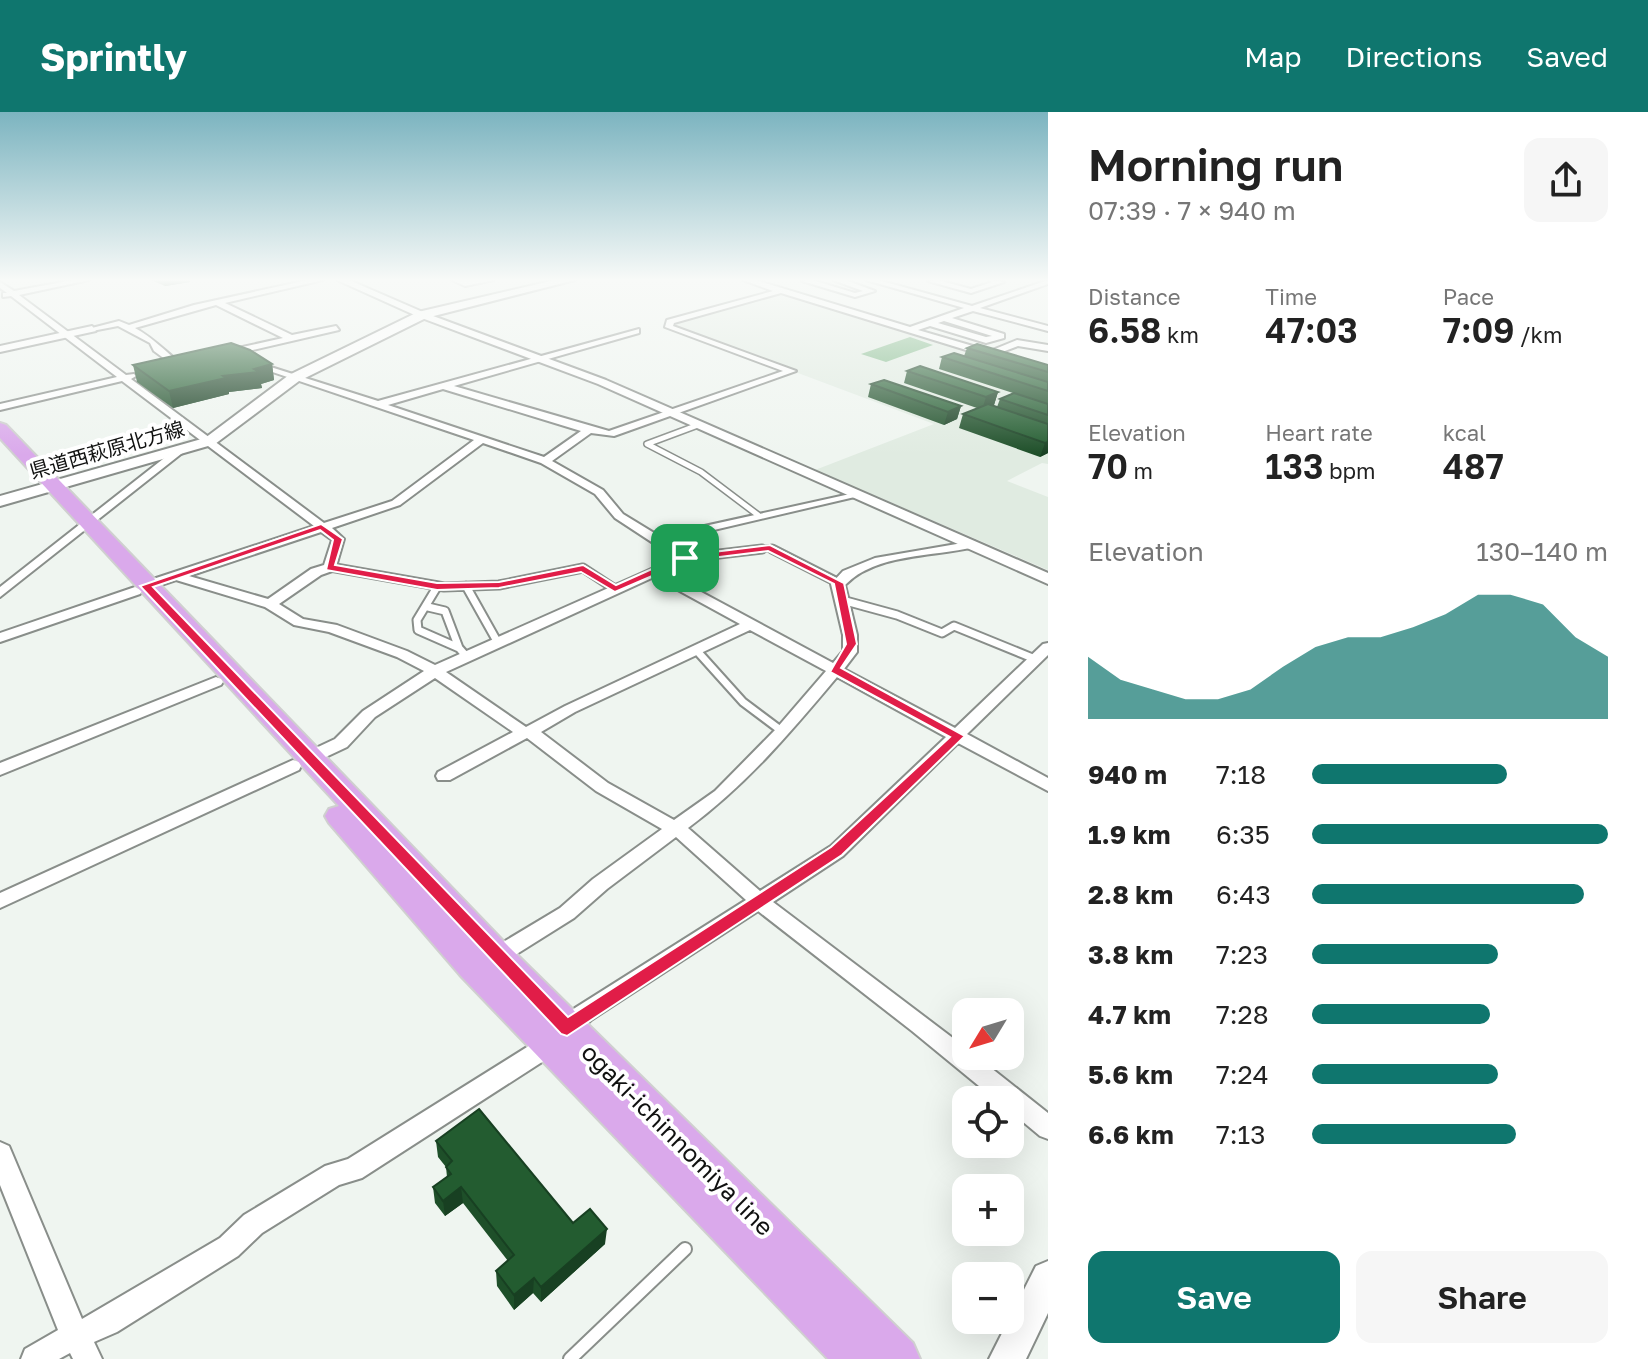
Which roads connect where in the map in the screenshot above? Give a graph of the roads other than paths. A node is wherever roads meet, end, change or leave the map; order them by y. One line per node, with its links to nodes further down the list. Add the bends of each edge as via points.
1 (51, 338): 11 (street)
2 (71, 338): 19 (street)
3 (147, 338): 17 (street)
4 (291, 338): 13 (street)
5 (374, 338): 18 (main road, 県道西萩原北方線)
6 (484, 338): 16 (street)
7 (611, 338): 16 (street)
8 (700, 338): 23 (street, via 792,371)
9 (938, 338): 12 (street)
10 (1048, 348): 12 (street, via 1017,343)
11 (0, 349)
12 (991, 354): 14 (street)
13 (232, 355): 15 (street); 18 (street)
14 (1005, 358)
15 (213, 359)
16 (539, 359): 20 (street); 23 (street)
17 (178, 367)
18 (297, 376): 21 (street); 29 (main road, 県道西萩原北方線)
19 (135, 378): 22 (street); 24 (street); 29 (street)
20 (444, 386): 21 (street); 27 (street)
21 (380, 404): 28 (street)
22 (0, 407)
23 (669, 413): 25 (street); 27 (street, via 610,434)
24 (0, 414)
25 (698, 425): 34 (street); 36 (lane, via 647,444 701,472)
26 (0, 428): 33 (main road, ogaki-ichinnomiya line)
27 (589, 430): 32 (street)
28 (482, 439): 32 (street); 38 (street, via 396,503)
29 (210, 441): 31 (main road, 県道西萩原北方線); 38 (street)
30 (0, 445): 33 (main road, ogaki-ichinnomiya line)
31 (181, 450): 33 (main road, 県道西萩原北方線); 37 (street)
32 (545, 461): 39 (street, via 599,492 619,516)
33 (48, 488): 35 (main road, 県道西萩原北方線); 37 (main road, ogaki-ichinnomiya line)
34 (855, 494): 36 (street); 40 (street)
35 (0, 501)
36 (758, 515): 39 (street)
37 (85, 527): 48 (main road, ogaki-ichinnomiya line); 51 (street)
38 (321, 527): 42 (street, via 338,539); 44 (street)
39 (657, 540): 41 (street)
40 (970, 544): 45 (street); 50 (street, via 862,566)
41 (685, 558): 43 (street); 50 (lane, via 770,548)
42 (330, 567): 47 (lane); 52 (street)
43 (654, 572): 49 (street); 54 (street)
44 (175, 576): 48 (street); 52 (street)
45 (1048, 579)
46 (466, 586): 47 (lane); 49 (lane, via 499,585 583,568); 56 (lane)
47 (437, 587): 53 (lane)
48 (140, 589): 55 (street); 62 (main road, ogaki-ichinnomiya line); 66 (main road, ogaki-ichinnomiya line)
49 (615, 589): 56 (street)
50 (840, 591): 59 (lane, via 942,633 954,626); 60 (street, via 852,644)
51 (0, 593)
52 (270, 604): 61 (street, via 299,622 362,638)
53 (428, 607): 57 (lane, via 445,611); 57 (lane, via 417,620 418,630)
54 (749, 625): 58 (street); 60 (street)
55 (0, 638)
56 (498, 643): 57 (street)
57 (463, 652): 61 (street)
58 (698, 652): 63 (lane, via 743,702); 64 (street)
59 (1042, 653): 65 (street)
60 (834, 669): 63 (street); 65 (street)
61 (435, 671): 64 (street); 66 (street, via 369,714 341,743)
62 (216, 682): 66 (main road, ogaki-ichinnomiya line); 67 (street)
63 (783, 732): 70 (street, via 739,779)
64 (527, 733): 68 (street); 70 (street, via 602,787)
65 (958, 736): 69 (street); 72 (street, via 837,851)
66 (300, 762): 71 (street); 73 (main road, ogaki-ichinnomiya line); 74 (main road, ogaki-ichinnomiya line, via 472,965)
67 (0, 769)
68 (444, 776)
69 (1048, 785)
70 (677, 831): 72 (street); 73 (street, via 567,913)
71 (0, 901)
72 (760, 901): 74 (street, via 583,1014); 75 (street)
73 (497, 956): 74 (main road, ogaki-ichinnomiya line)
74 (559, 1036): 79 (street, via 353,1170 334,1174 253,1224 229,1247); 82 (main road, ogaki-ichinnomiya line); 83 (main road, ogaki-ichinnomiya line)
75 (1048, 1128)
76 (0, 1154): 79 (street, via 66,1318)
77 (685, 1249): 81 (lane)
78 (1048, 1278): 84 (street)
79 (84, 1348): 80 (street, via 52,1347)
80 (35, 1359)
81 (570, 1359)
82 (859, 1359)
83 (897, 1359)
84 (1007, 1359)

